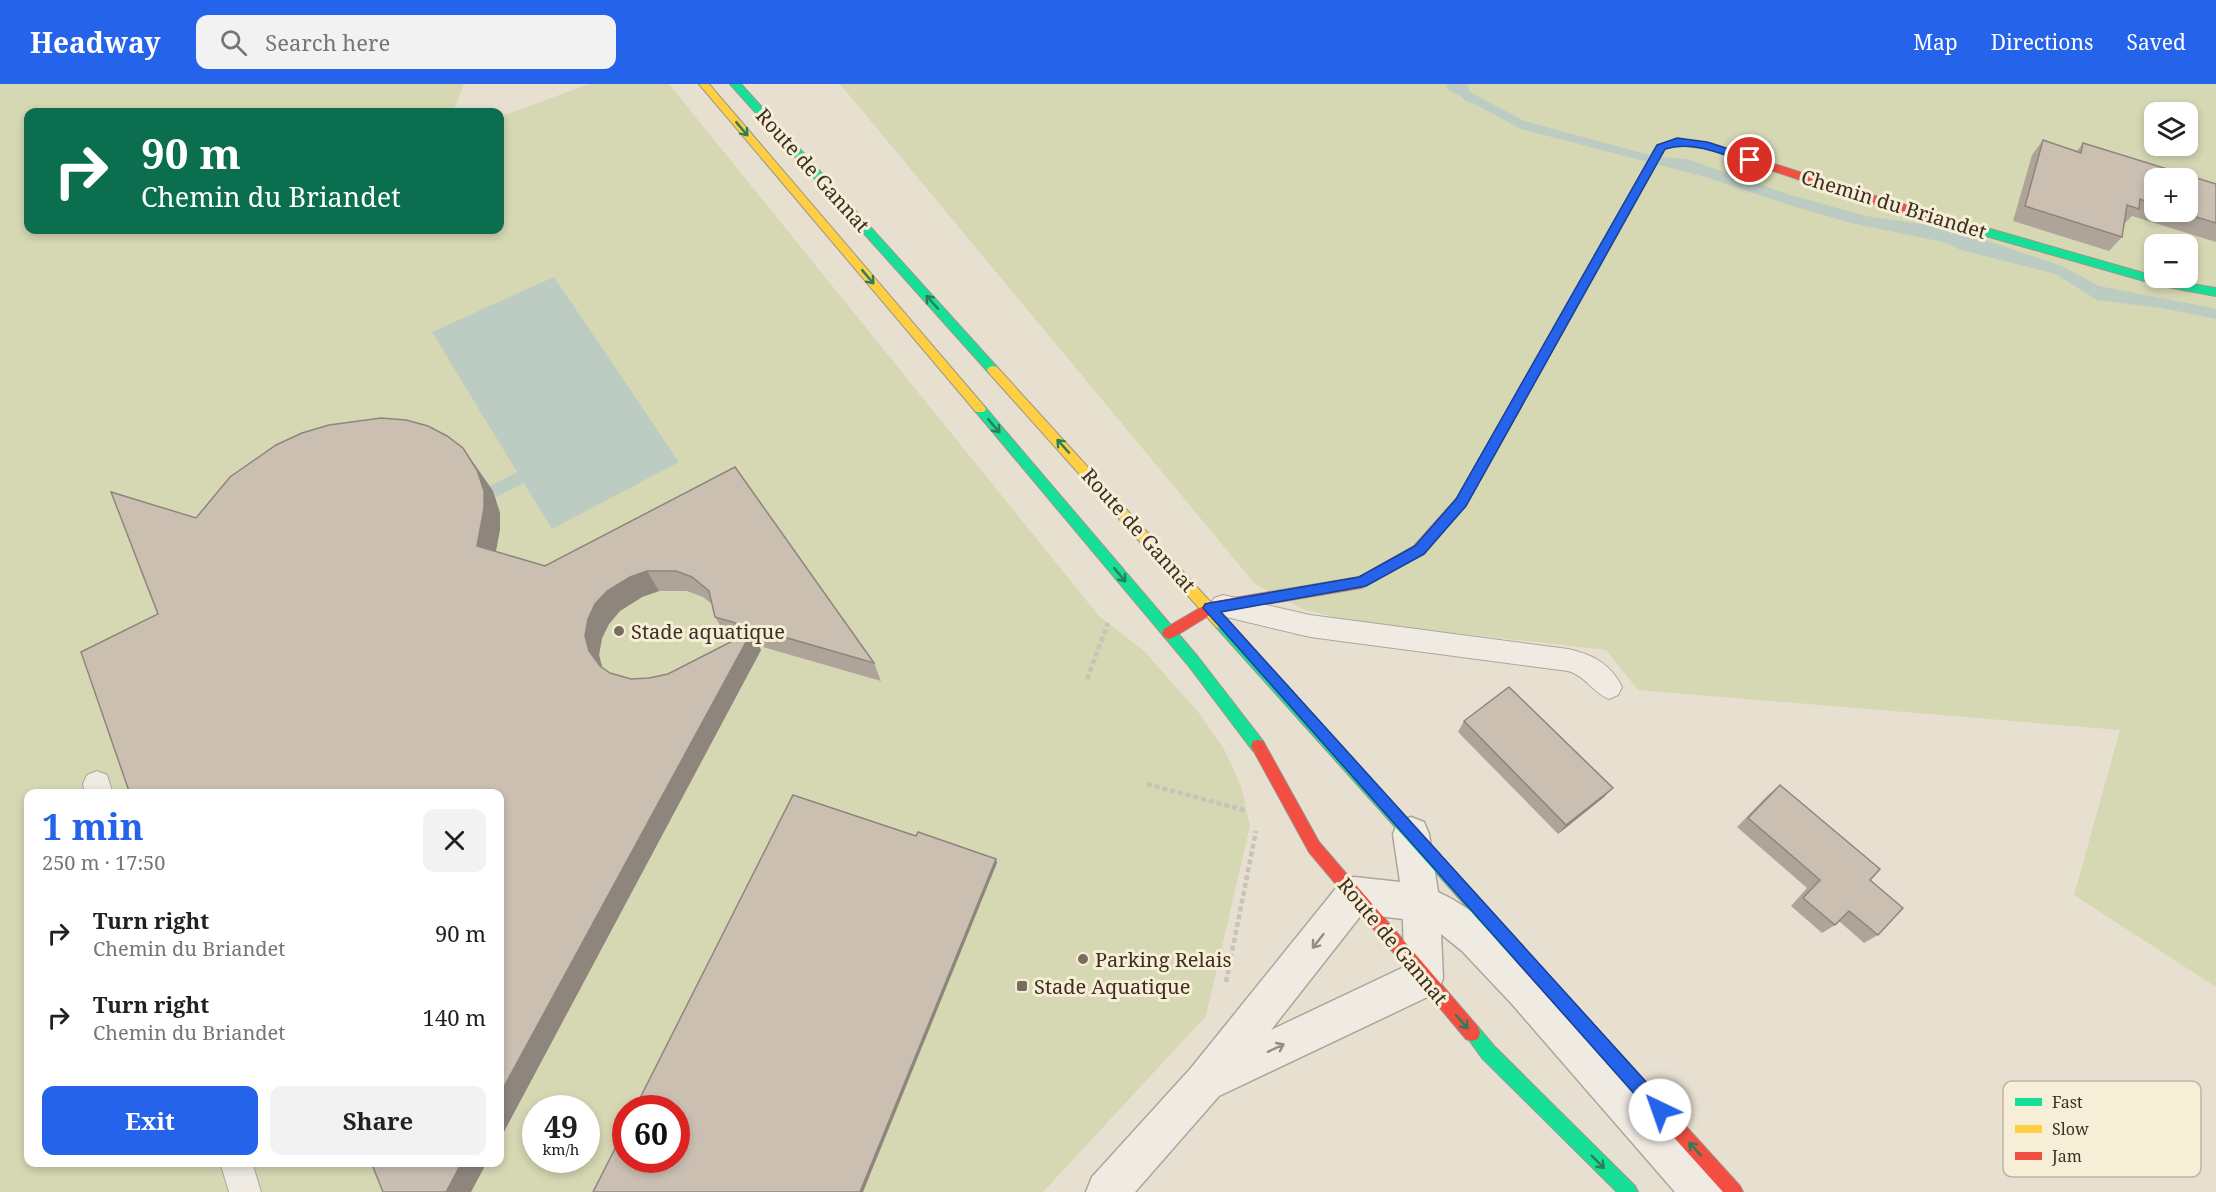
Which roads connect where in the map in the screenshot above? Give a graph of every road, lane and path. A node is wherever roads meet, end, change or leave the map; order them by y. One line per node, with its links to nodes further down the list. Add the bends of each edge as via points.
1 (704, 84): 6 (main road, Route de Gannat, one-way to 6)
2 (735, 84): 4 (main road, Route de Gannat, one-way to 2)
3 (2216, 292): 4 (main road, Chemin du Briandet, via 2162,282 1868,198 1707,146 1677,142 1661,147 1461,502 1419,550 1361,582)
4 (1216, 607): 6 (main road, Chemin du Briandet); 8 (lane, via 1310,626 1568,660 1600,673); 12 (main road, Route de Gannat)
5 (1112, 613): 7 (path)
6 (1169, 633): 13 (main road, Route de Gannat, via 1257,744 1314,847)
7 (1087, 679)
8 (1609, 687)
9 (1147, 784): 10 (path)
10 (1248, 811)
11 (1257, 825): 16 (path)
12 (1411, 834): 14 (street); 23 (main road, Route de Gannat, one-way to 12)
13 (1354, 895): 14 (street); 15 (main road, Route de Gannat); 17 (street, one-way to 17)
14 (1421, 903): 15 (street); 22 (street, via 1445,914 1525,989)
15 (1424, 978): 17 (street, one-way to 15); 21 (main road, Route de Gannat, one-way to 21, via 1488,1052)
16 (1225, 987)
17 (1204, 1082): 20 (street)
18 (238, 1167): 19 (lane)
19 (245, 1192)
20 (1107, 1192)
21 (1629, 1192)
22 (1702, 1192)
23 (1734, 1192)

